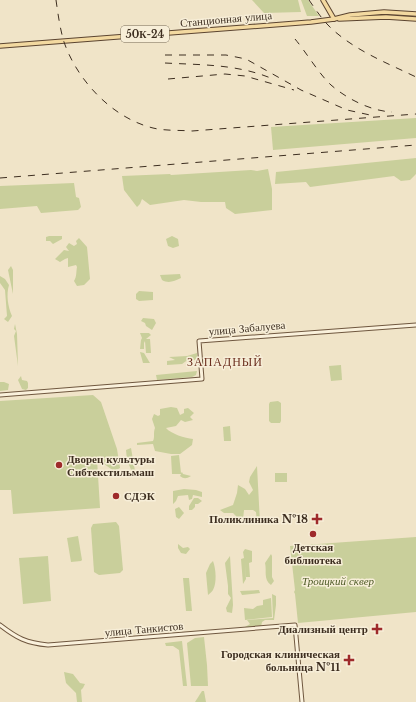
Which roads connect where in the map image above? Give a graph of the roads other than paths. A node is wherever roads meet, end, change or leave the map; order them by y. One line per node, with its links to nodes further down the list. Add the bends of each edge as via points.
1 (323, 0): 3 (main road)
2 (416, 14): 3 (main road, Станционная улица / 50К-24, via 384,12)
3 (334, 19): 4 (main road, Станционная улица / 50К-24); 5 (main road, Станционная улица / 50К-24)
4 (416, 19)
5 (0, 46)
6 (416, 325): 7 (street, улица Забалуева, via 199,341 202,379)
7 (0, 395)
8 (0, 625): 9 (street, улица Танкистов, via 28,642 48,645 295,625)
9 (302, 702)

